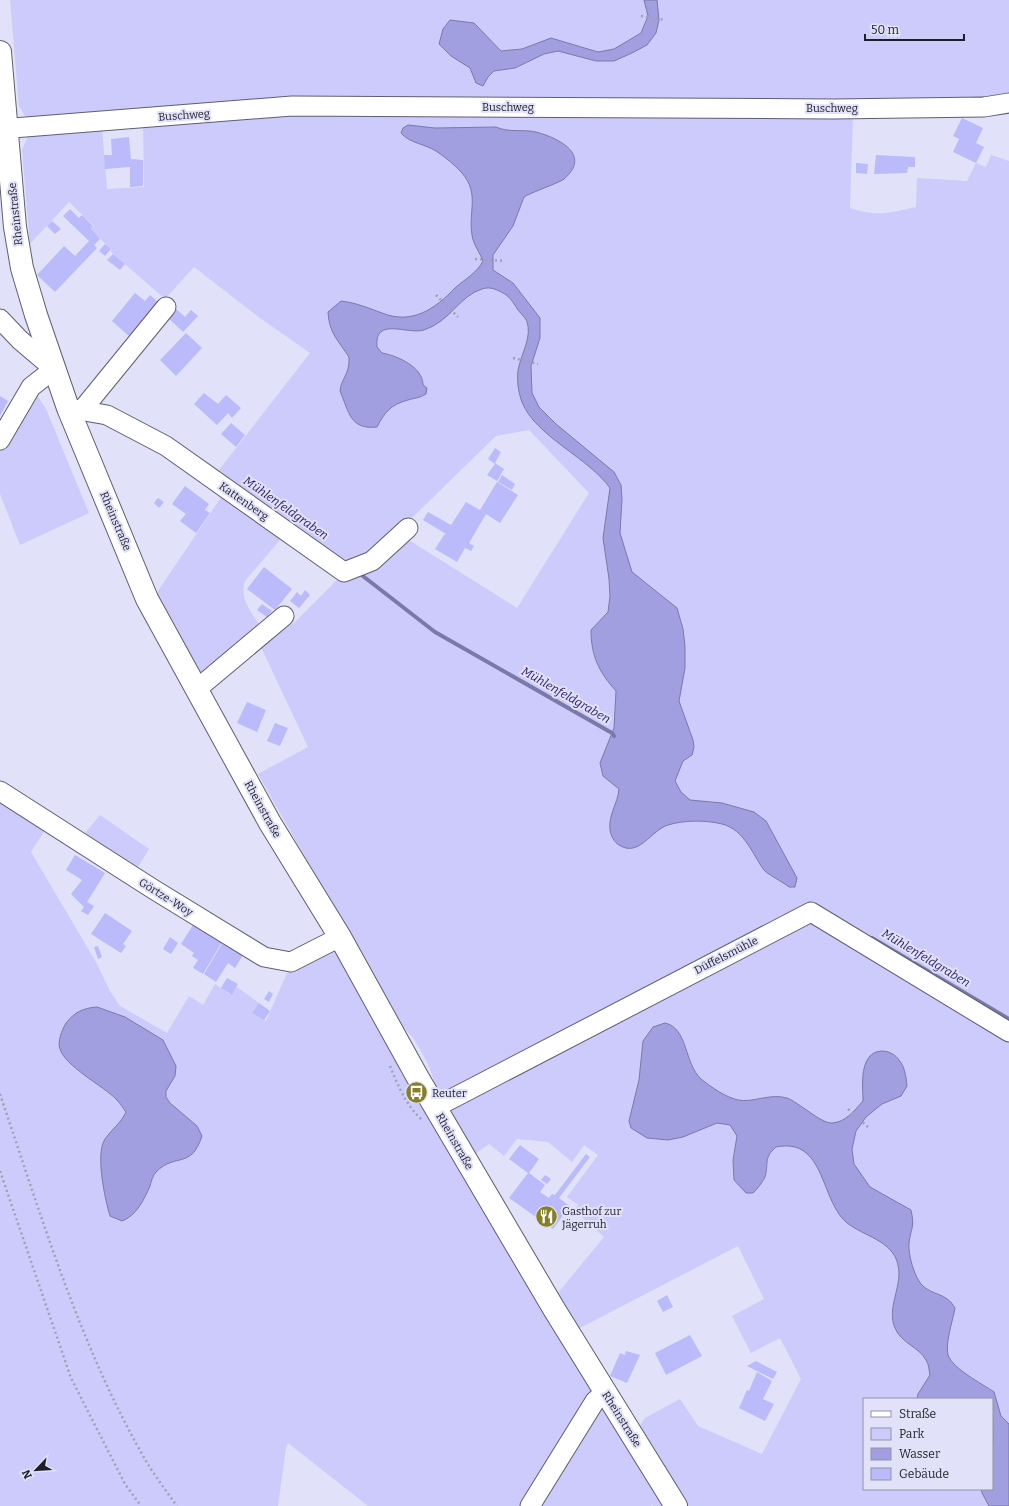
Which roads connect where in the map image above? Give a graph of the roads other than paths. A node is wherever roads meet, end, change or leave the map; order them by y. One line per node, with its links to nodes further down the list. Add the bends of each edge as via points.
1 (0, 52): 3 (main road, Rheinstraße)
2 (1009, 103): 3 (street, Buschweg, via 984,107 834,109 292,106)
3 (4, 129): 6 (main road, Rheinstraße, via 22,268)
4 (166, 307): 7 (street)
5 (0, 319): 6 (street)
6 (54, 369): 7 (main road, Rheinstraße); 8 (street, via 31,387)
7 (75, 409): 9 (street, Kattenberg, via 107,415 166,446 344,572 372,561); 11 (main road, Rheinstraße, via 147,599)
8 (0, 440)
9 (408, 528)
10 (284, 616): 11 (street)
11 (197, 689): 13 (main road, Rheinstraße, via 270,823)
12 (0, 791): 13 (street, Görtze-Woy, via 153,890 264,957 291,962)
13 (340, 937): 15 (main road, Rheinstraße)
14 (1009, 1032): 15 (street, Düffelsmühle, via 811,912)
15 (436, 1107): 16 (main road, Rheinstraße)
16 (605, 1392): 17 (street, via 595,1401); 18 (main road, Rheinstraße)
17 (530, 1506)
18 (676, 1506)

